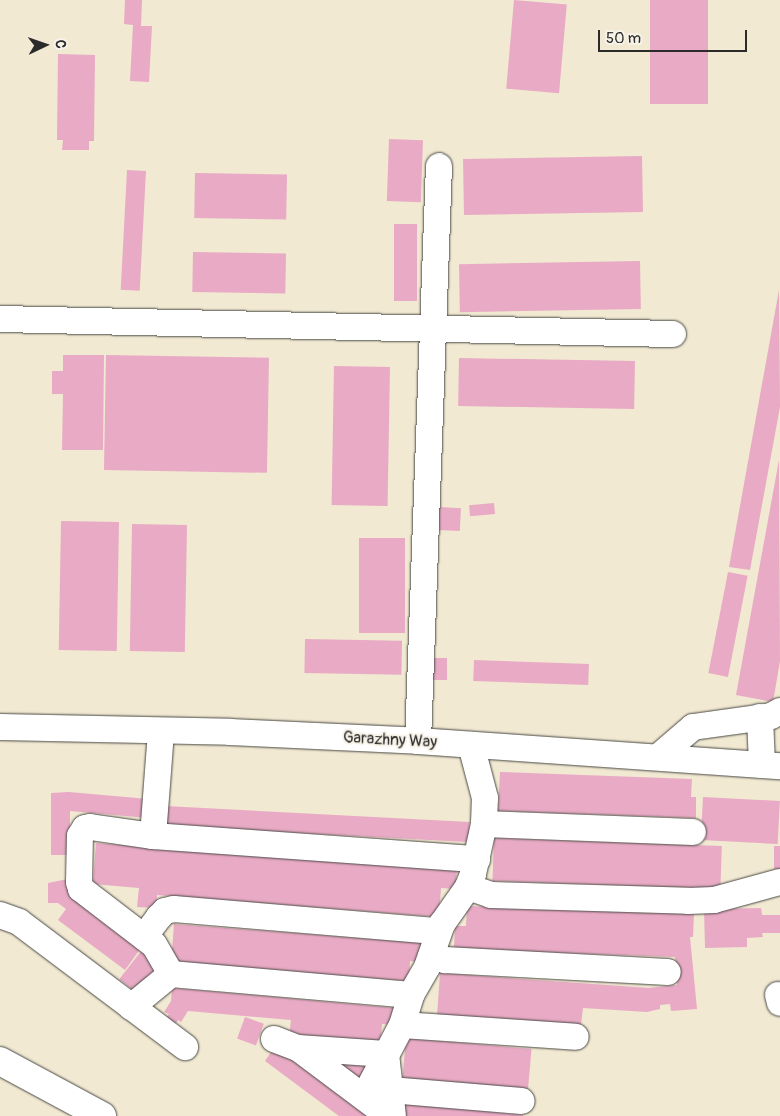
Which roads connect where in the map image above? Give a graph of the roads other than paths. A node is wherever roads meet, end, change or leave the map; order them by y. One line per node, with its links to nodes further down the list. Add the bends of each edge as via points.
1 (439, 166): 3 (street)
2 (0, 319): 3 (street)
3 (433, 328): 4 (street); 8 (street)
4 (673, 334)
5 (770, 714): 10 (street, via 693,727); 11 (street)
6 (0, 727): 7 (street, Garazhny Way)
7 (161, 731): 8 (street, Garazhny Way); 14 (street)
8 (418, 741): 9 (street, Garazhny Way)
9 (471, 745): 10 (street, Garazhny Way); 12 (street, via 484,788)
10 (658, 757): 11 (street, Garazhny Way)
11 (771, 766)
12 (484, 824): 13 (street); 15 (street)
13 (693, 832)
14 (153, 836): 15 (street); 20 (street, via 90,827 85,828 80,836 79,882 82,889)
15 (477, 859): 17 (street)
16 (780, 882): 17 (street, via 714,900 688,901 491,895)
17 (468, 887): 19 (street)
18 (0, 915): 25 (street, via 19,922)
19 (438, 931): 20 (street, via 174,909 159,916); 21 (street)
20 (144, 937): 23 (street, via 154,944)
21 (431, 956): 22 (street, via 445,960); 24 (street)
22 (668, 972)
23 (171, 974): 24 (street); 25 (street)
24 (411, 995): 26 (street)
25 (131, 1007): 28 (street)
26 (402, 1025): 27 (street); 29 (street)
27 (576, 1037)
28 (185, 1046)
29 (386, 1054): 31 (street); 32 (street); 32 (street, via 286,1043)
30 (0, 1061): 34 (main road)
31 (390, 1090): 33 (street); 36 (street)
32 (364, 1098): 35 (street)
33 (522, 1101)
34 (102, 1116)
35 (389, 1116)
36 (393, 1116)

